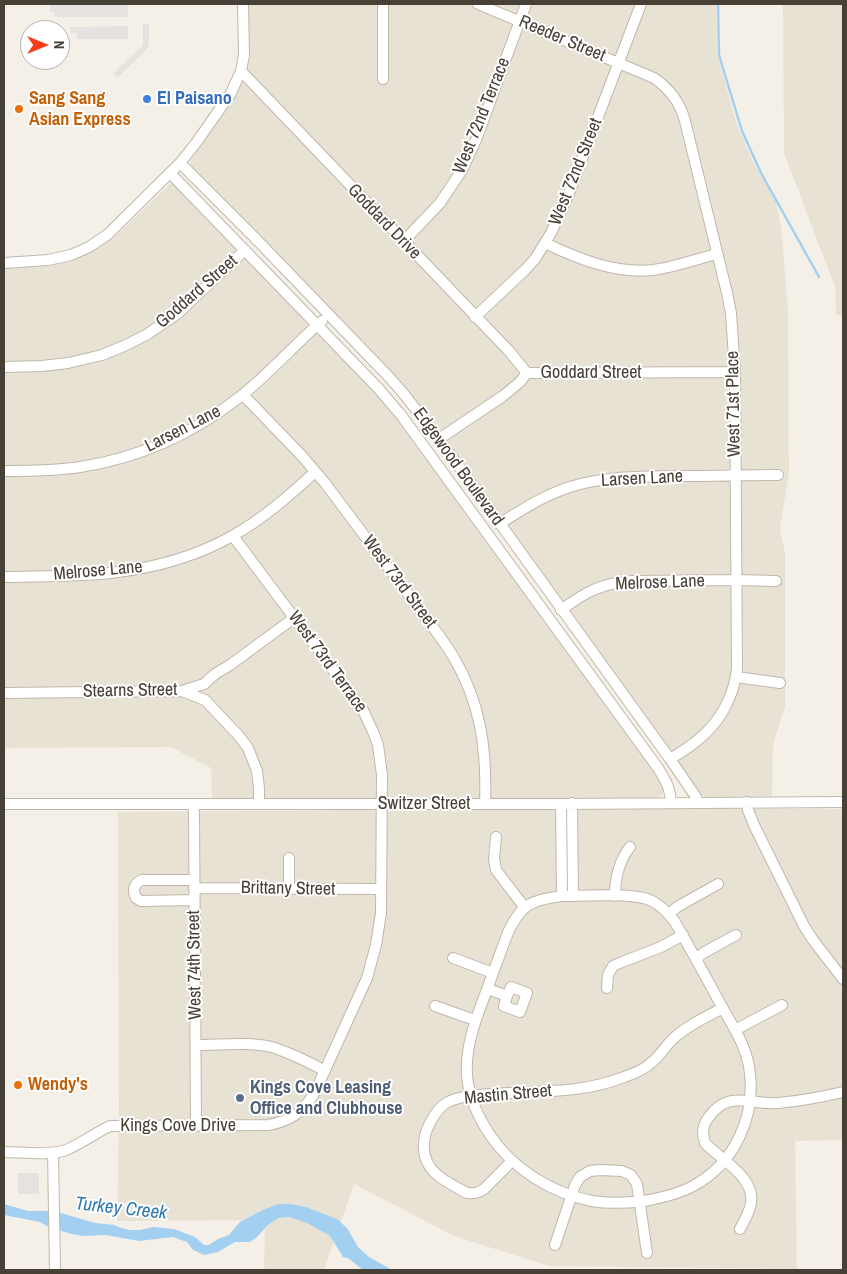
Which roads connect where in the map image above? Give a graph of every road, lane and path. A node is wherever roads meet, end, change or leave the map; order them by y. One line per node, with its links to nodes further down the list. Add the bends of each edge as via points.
1 (243, 4): 8 (street, via 244,55)
2 (383, 4): 9 (street)
3 (478, 4): 6 (street, Reeder Street)
4 (526, 4): 6 (street, West 72nd Terrace)
5 (641, 4): 7 (street, West 72nd Street)
6 (520, 22): 7 (street, Reeder Street); 12 (street, West 72nd Terrace, via 462,170 440,203)
7 (618, 63): 13 (street, West 72nd Street, via 569,193); 15 (street, West 71st Place, via 654,78 679,104)
8 (241, 71): 10 (street, via 231,93); 12 (street, Goddard Drive)
9 (383, 79)
10 (180, 163): 11 (street); 17 (street, Edgewood Boulevard)
11 (170, 173): 14 (street, Edgewood Boulevard); 16 (street, via 107,235 89,247 48,260)
12 (403, 242): 18 (street, Goddard Drive)
13 (545, 244): 15 (street, via 621,270 654,270); 18 (street, West 72nd Street, via 525,270)
14 (245, 250): 19 (street, Edgewood Boulevard); 20 (street, Goddard Street, via 177,314 124,346 68,363)
15 (717, 254): 21 (street, West 71st Place, via 727,293)
16 (4, 263)
17 (328, 315): 19 (street, Larsen Lane); 24 (street, Edgewood Boulevard, via 404,393)
18 (475, 317): 22 (street, Goddard Drive)
19 (318, 325): 23 (street, Larsen Lane); 45 (street, Edgewood Boulevard, via 378,388 415,433 658,768 668,784)
20 (4, 367)
21 (735, 372): 22 (street, Goddard Street); 27 (street, West 71st Place)
22 (527, 373): 24 (street, Goddard Street, via 503,396)
23 (242, 395): 25 (street, Larsen Lane, via 196,426 134,454 79,467); 26 (street, West 73rd Street)
24 (438, 439): 29 (street, Edgewood Boulevard)
25 (4, 471)
26 (316, 472): 30 (street, Melrose Lane, via 283,502); 50 (street, West 73rd Street, via 453,656 476,706 482,731)
27 (735, 475): 28 (street, Larsen Lane); 29 (street, Larsen Lane, via 623,477 590,481 543,498); 32 (street, West 71st Place)
28 (778, 475)
29 (499, 524): 34 (street, Edgewood Boulevard)
30 (233, 536): 31 (street, Melrose Lane, via 197,552 145,568 93,575); 35 (street, West 73rd Terrace)
31 (4, 577)
32 (736, 580): 33 (street, Melrose Lane); 34 (street, Melrose Lane, via 616,583 586,592); 36 (street, West 71st Place)
33 (776, 581)
34 (561, 610): 40 (street, Edgewood Boulevard)
35 (294, 618): 38 (street, Stearns Street, via 204,684); 49 (street, West 73rd Terrace, via 348,688 369,722 380,755)
36 (736, 677): 37 (street); 40 (street, West 71st Place, via 728,702 714,725)
37 (780, 683)
38 (182, 690): 39 (street, Stearns Street); 48 (street, via 205,700 248,748 257,771)
39 (4, 693)
40 (670, 760): 41 (street, Edgewood Boulevard)
41 (697, 802): 42 (street, Switzer Street); 45 (street, Switzer Street)
42 (747, 802): 43 (street, Switzer Street); 70 (street, via 754,825 804,926)
43 (843, 802)
44 (572, 803): 45 (street, Switzer Street); 51 (street, Switzer Street); 60 (street)
45 (671, 803)
46 (4, 804): 47 (street, Switzer Street)
47 (193, 804): 48 (street, Switzer Street); 55 (street, West 74th Street)
48 (259, 804): 49 (street, Switzer Street)
49 (382, 804): 50 (street, Switzer Street); 58 (street, Kings Cove Drive)
50 (485, 804): 51 (street, Switzer Street)
51 (561, 804): 59 (street)
52 (496, 837): 63 (street, via 496,870)
53 (630, 847): 61 (street, via 616,875)
54 (289, 858): 57 (street)
55 (194, 884): 57 (street, Brittany Street); 62 (street, West 74th Street); 62 (street, Brittany Street, via 142,880 134,890 136,898 141,901)
56 (718, 884): 64 (street)
57 (289, 889): 58 (street, Brittany Street)
58 (381, 890): 80 (street, Kings Cove Drive, via 376,945 367,978)
59 (562, 896): 60 (street); 63 (street, via 542,899)
60 (573, 896): 61 (street)
61 (615, 896): 64 (street, via 651,900)
62 (194, 900): 79 (street, West 74th Street)
63 (525, 908): 69 (street, via 512,923)
64 (669, 914): 65 (street)
65 (682, 935): 68 (street); 71 (street, via 614,966 608,975)
66 (736, 935): 68 (street)
67 (453, 958): 69 (street)
68 (696, 959): 76 (street)
69 (493, 973): 72 (street)
70 (843, 979)
71 (607, 988)
72 (488, 989): 73 (street); 77 (street)
73 (508, 996)
74 (782, 1005): 78 (street)
75 (435, 1006): 77 (street)
76 (722, 1008): 78 (street); 82 (street, Mastin Street, via 673,1038 644,1069 624,1077 574,1090)
77 (476, 1020): 82 (street, via 468,1053 467,1075)
78 (735, 1030): 83 (street, via 747,1059)
79 (196, 1045): 80 (street, via 273,1048); 84 (street, West 74th Street)
80 (325, 1071): 84 (street, Kings Cove Drive, via 308,1104 289,1119 268,1125)
81 (843, 1092): 83 (street, via 778,1103)
82 (471, 1096): 88 (street, via 482,1123); 88 (street, Mastin Street, via 447,1102 431,1120 423,1149 428,1166 462,1190 473,1193 484,1189)
83 (750, 1101): 87 (street, via 743,1131); 87 (street, via 722,1103 703,1126 705,1144)
84 (196, 1126): 86 (street, Kings Cove Drive, via 110,1126 65,1151)
85 (4, 1152): 86 (street, Kings Cove Drive)
86 (53, 1153): 94 (street)
87 (724, 1160): 90 (street, via 702,1181 685,1190); 91 (street, via 744,1178 749,1188 752,1202)
88 (512, 1161): 89 (street, via 538,1180)
89 (571, 1196): 90 (street, via 614,1203); 90 (street, via 580,1177 590,1170 622,1171 637,1184); 92 (street)
90 (640, 1201): 93 (street)
91 (740, 1229)
92 (555, 1245)
93 (647, 1253)
94 (55, 1270)

